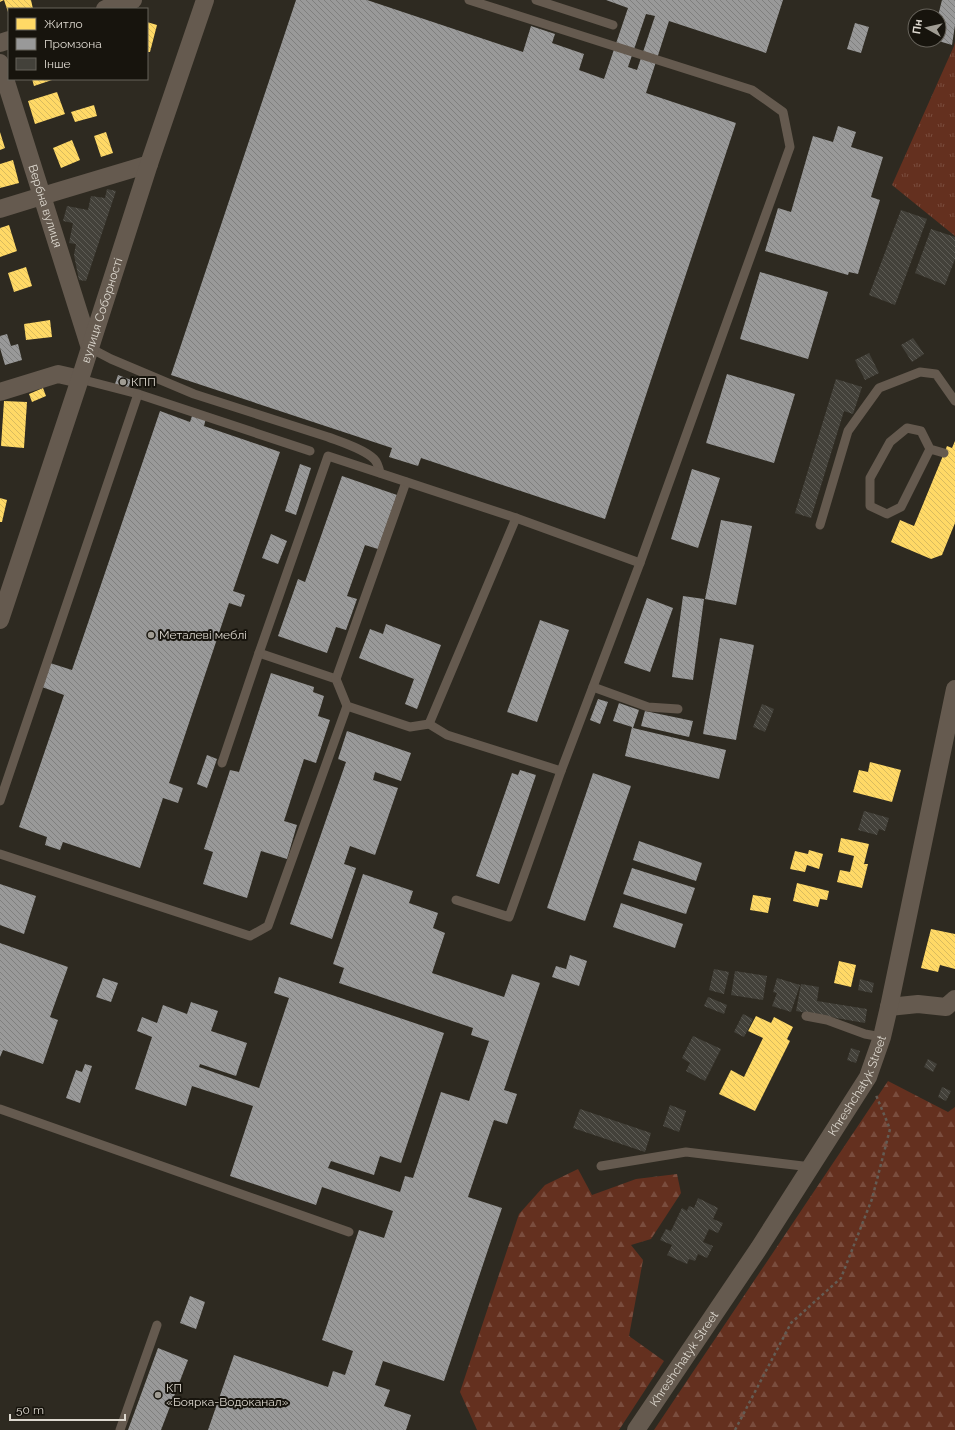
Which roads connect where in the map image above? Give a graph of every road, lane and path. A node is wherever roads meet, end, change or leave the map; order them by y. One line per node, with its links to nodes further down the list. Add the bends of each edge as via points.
1 (133, 0): 5 (street)
2 (205, 0): 8 (street, вулиця Соборності)
3 (469, 0): 23 (lane, via 752,90 783,112 790,147)
4 (536, 0): 6 (lane)
5 (108, 8)
6 (613, 25)
7 (0, 63): 9 (street, Вербна вулиця)
8 (149, 164): 9 (street); 11 (street, вулиця Соборності)
9 (42, 196): 10 (street); 11 (street, Вербна вулиця)
10 (0, 209)
11 (90, 348): 12 (street, вулиця Соборності); 19 (lane, via 194,394 349,445 374,459)
12 (80, 379): 13 (street, via 58,374); 14 (lane); 24 (street, вулиця Соборності)
13 (0, 392)
14 (138, 394): 17 (lane); 35 (lane)
15 (955, 401): 22 (lane, via 936,374 920,372 879,388 848,431)
16 (930, 449): 16 (lane, via 901,507 887,514 870,506 870,478 890,442 907,428 921,431); 18 (lane)
17 (310, 451)
18 (944, 453)
19 (380, 473): 20 (lane); 26 (lane, via 328,456)
20 (406, 482): 21 (lane); 27 (lane)
21 (516, 518): 23 (lane); 32 (lane)
22 (820, 525)
23 (640, 563): 28 (lane)
24 (8, 568): 25 (street, вулиця Соборності)
25 (0, 620)
26 (259, 653): 27 (lane); 33 (lane)
27 (336, 679): 30 (lane)
28 (593, 687): 31 (lane, via 648,707); 34 (lane)
29 (955, 689): 39 (street, Khreshchatyk Street)
30 (347, 706): 32 (lane, via 410,727); 36 (lane, via 268,926 250,936)
31 (678, 709)
32 (429, 724): 34 (lane, via 447,735)
33 (222, 763)
34 (561, 771): 37 (lane, via 509,916)
35 (0, 801)
36 (0, 854)
37 (456, 900)
38 (955, 999): 39 (street, via 946,1007 918,1004)
39 (889, 1007): 41 (street, Khreshchatyk Street)
40 (806, 1016): 41 (lane)
41 (882, 1037): 42 (street, Khreshchatyk Street)
42 (868, 1077): 45 (street, Khreshchatyk Street); 50 (path, via 890,1129 872,1199 841,1278 791,1323)
43 (0, 1109): 46 (lane)
44 (601, 1166): 45 (lane, via 686,1152)
45 (811, 1167): 49 (street, Khreshchatyk Street)
46 (349, 1232)
47 (158, 1325): 48 (lane)
48 (120, 1430)
49 (636, 1430)
50 (735, 1430)

